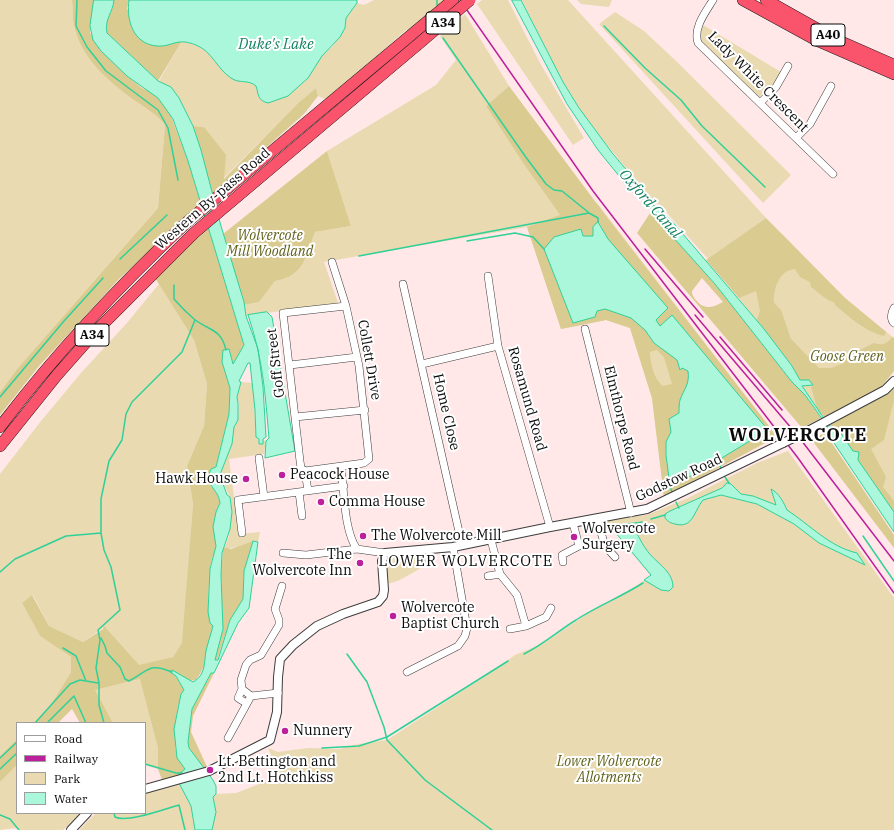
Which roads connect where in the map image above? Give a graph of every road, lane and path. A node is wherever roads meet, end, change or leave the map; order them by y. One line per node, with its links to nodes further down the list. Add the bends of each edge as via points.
1 (453, 0): 6 (highway, Western By-pass Road / A34)
2 (470, 0): 6 (highway, Western By-pass Road / A34, bridge)
3 (713, 0): 11 (street, Lady White Crescent, via 697,28 695,36 698,43)
4 (743, 0): 9 (highway, A40, via 816,40)
5 (766, 0): 7 (highway, A40, via 838,40)
6 (412, 42): 14 (highway, Western By-pass Road / A34)
7 (894, 64)
8 (788, 66): 11 (street, via 776,87)
9 (894, 74)
10 (831, 86): 12 (street, via 810,124)
11 (760, 103): 12 (street, Lady White Crescent)
12 (796, 138): 13 (street, Lady White Crescent)
13 (834, 174)
14 (228, 196): 29 (highway, Western By-pass Road / A34, via 186,223 120,287 46,367); 30 (highway, Western By-pass Road / A34, via 95,332)
15 (332, 262): 18 (street, Collett Drive)
16 (488, 276): 22 (street, Rosamund Road)
17 (403, 284): 24 (street, Home Close)
18 (346, 306): 23 (street, Collett Drive); 25 (street, Goff Street, via 283,313)
19 (894, 308): 20 (street, via 891,311)
20 (894, 323)
21 (585, 329): 38 (street, Elmthorpe Road)
22 (498, 346): 24 (street); 42 (street, Rosamund Road)
23 (357, 357): 25 (street); 27 (street, Collett Drive)
24 (422, 364): 45 (street, Home Close)
25 (290, 365): 28 (street, Goff Street)
26 (894, 381): 38 (street, Godstow Road, bridge, via 885,390 817,427 658,505)
27 (365, 410): 28 (street); 32 (street, Collett Drive, via 370,459 364,463)
28 (295, 417): 33 (street, Goff Street, via 301,468)
29 (0, 427)
30 (0, 446)
31 (259, 458): 37 (street)
32 (341, 467): 33 (street); 34 (street)
33 (306, 471): 35 (street)
34 (344, 486): 35 (street); 47 (street, via 351,536)
35 (308, 491): 36 (street)
36 (299, 492): 37 (street); 39 (street)
37 (264, 496): 43 (street, via 238,500)
38 (631, 513): 40 (street, Godstow Road)
39 (302, 516)
40 (597, 519): 41 (street, Godstow Road); 50 (street, via 605,546)
41 (573, 523): 42 (street, Godstow Road); 51 (street, via 580,546 562,555)
42 (550, 527): 44 (street, Godstow Road)
43 (242, 533)
44 (491, 540): 45 (street, Godstow Road); 52 (street)
45 (462, 545): 46 (street, Godstow Road)
46 (452, 547): 49 (street, Godstow Road); 58 (street, via 467,628 465,636 458,646)
47 (358, 549): 48 (street, via 306,554); 49 (street)
48 (283, 553)
49 (385, 553): 60 (street, via 382,561 383,596 378,602 317,626 293,645 280,659)
50 (615, 557)
51 (564, 562)
52 (500, 574): 53 (street); 56 (street, via 516,596)
53 (488, 576)
54 (282, 586): 59 (street, via 275,609 279,625 261,655 246,665)
55 (552, 608): 56 (street, via 546,617)
56 (526, 626): 57 (street)
57 (510, 629)
58 (407, 672)
59 (242, 689): 61 (street); 62 (street, via 238,698)
60 (278, 693): 61 (street); 64 (street, via 277,712 270,740 209,772)
61 (251, 696): 62 (street)
62 (246, 703): 63 (street)
63 (228, 738)
64 (146, 789)
65 (86, 814): 66 (street)
66 (71, 830)

